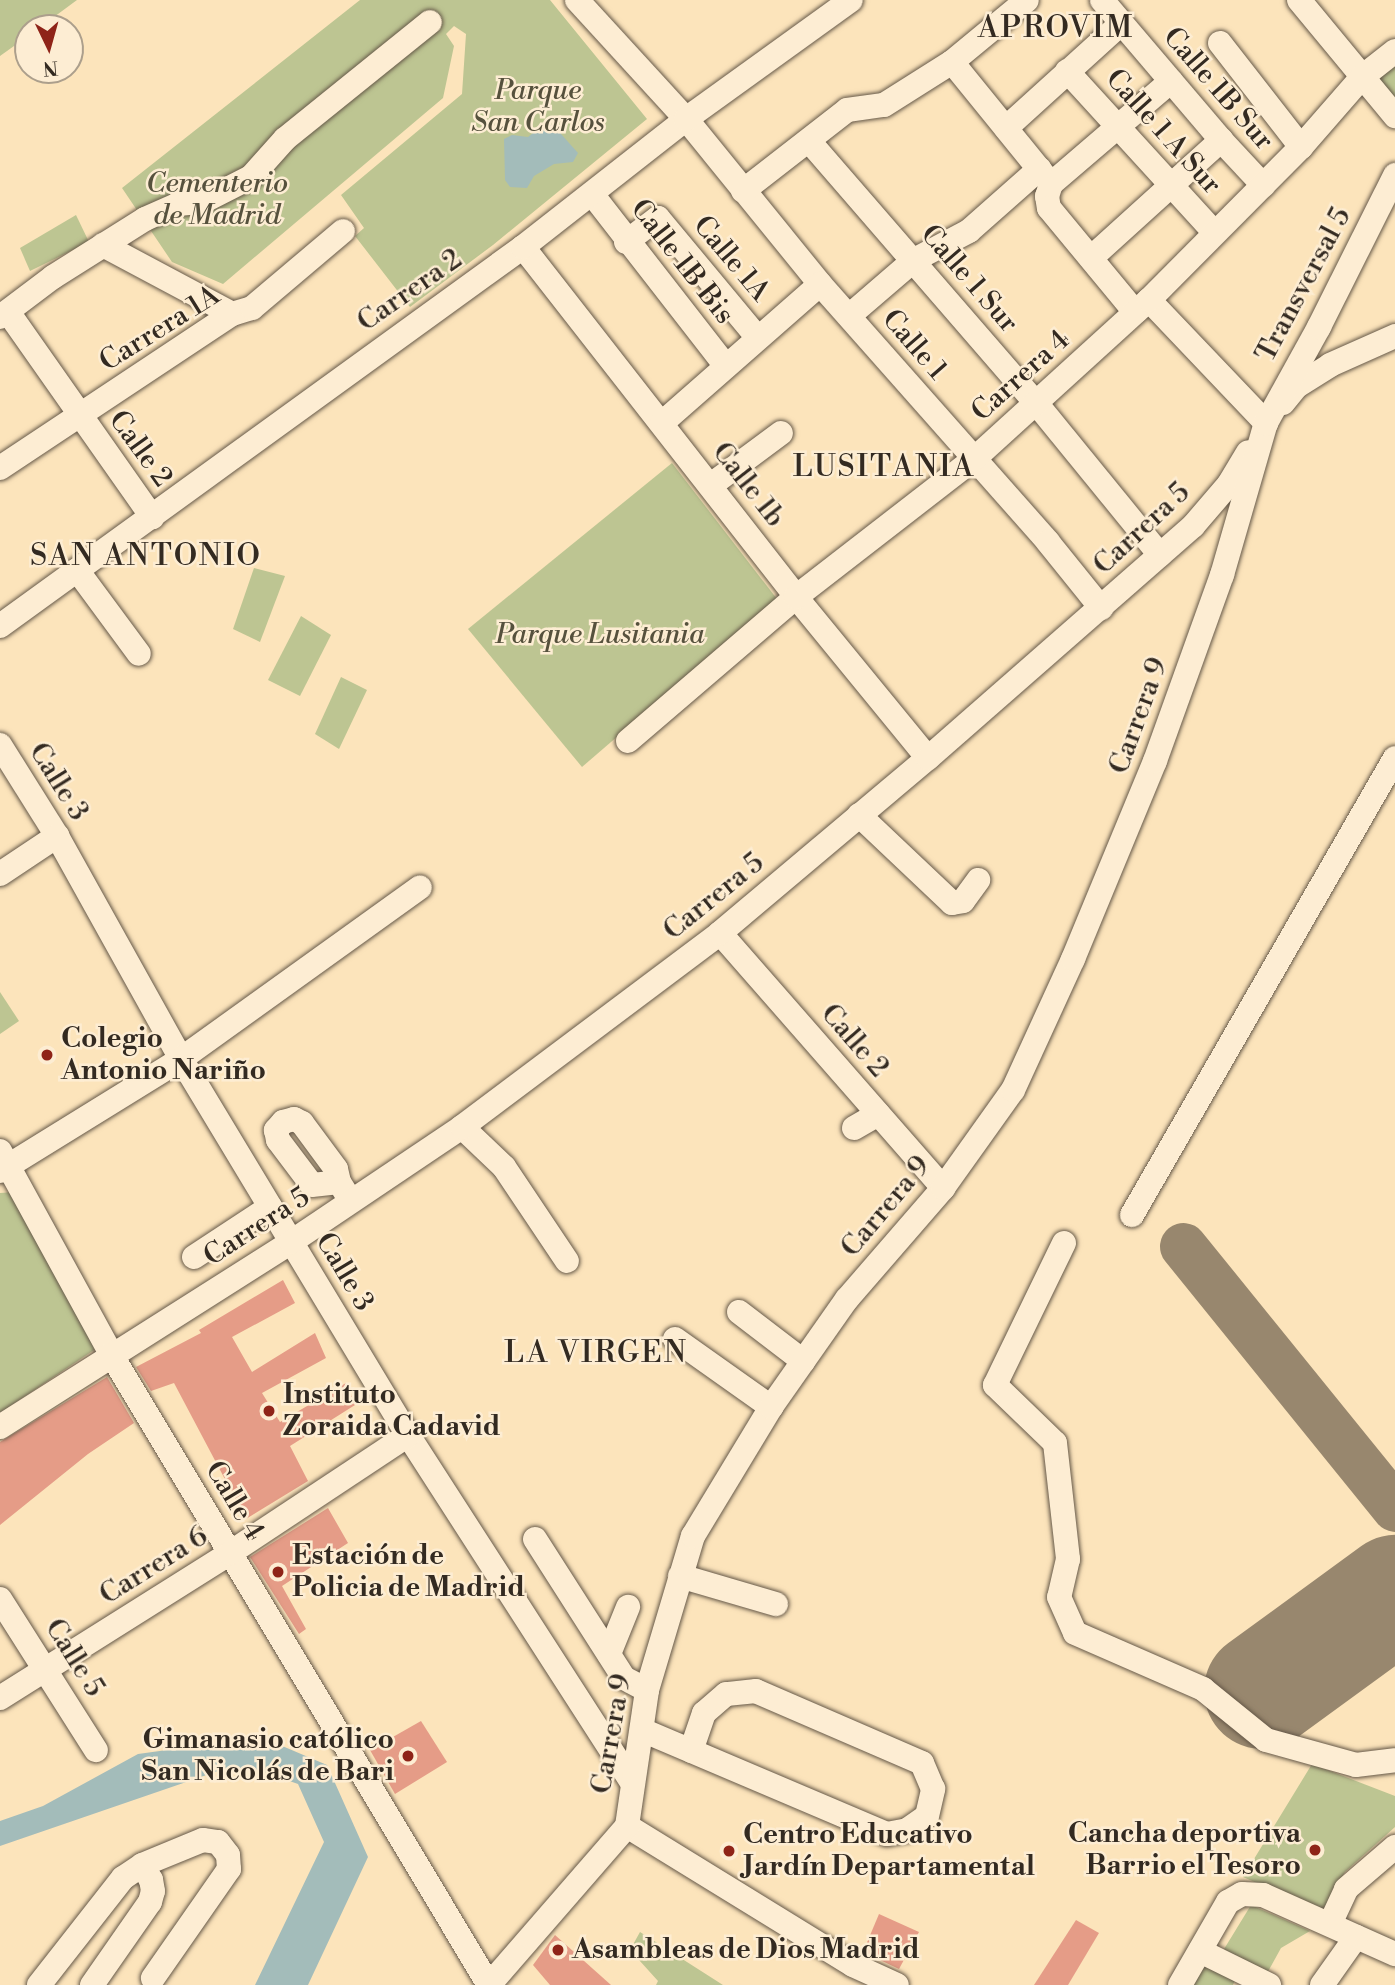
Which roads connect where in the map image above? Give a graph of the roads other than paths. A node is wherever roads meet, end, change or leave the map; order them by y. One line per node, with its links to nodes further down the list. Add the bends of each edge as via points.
1 (577, 0): 14 (street, Calle 1)
2 (851, 0): 14 (street, Carrera 2)
3 (1027, 0): 9 (street)
4 (1299, 0): 11 (street)
5 (1117, 9): 10 (street); 12 (street, Calle 1B Sur)
6 (430, 22): 29 (street, via 285,139 251,177 202,202 178,204)
7 (1220, 43): 19 (street)
8 (1395, 51): 11 (street, Carrera 4)
9 (952, 62): 16 (street); 18 (street, via 884,105 847,110)
10 (1067, 71): 15 (street, Calle 1 A Sur); 16 (street)
11 (1362, 76): 13 (street); 19 (street, Carrera 4)
12 (1171, 81): 15 (street); 17 (street, Calle 1B Sur)
13 (1395, 116)
14 (686, 119): 24 (street, Calle 1); 25 (street, Carrera 2)
15 (1116, 126): 21 (street); 22 (street, Calle 1 A Sur)
16 (1006, 128): 21 (street)
17 (1221, 140): 22 (street); 23 (street, Calle 1B Sur)
18 (809, 141): 24 (street); 32 (street, Calle 1 Sur)
19 (1301, 147): 23 (street, Carrera 4)
20 (1395, 175): 43 (street, Transversal 5)
21 (1045, 176): 31 (street, via 1049,208); 32 (street, via 969,231)
22 (1171, 184): 27 (street, Calle 1 A Sur); 31 (street)
23 (1264, 185): 27 (street, Carrera 4)
24 (743, 191): 33 (street, Calle 1)
25 (592, 194): 28 (street, Calle 1B Bis); 30 (street, Carrera 2)
26 (343, 231): 36 (street, Carrera 1A, via 252,308)
27 (1215, 233): 34 (street, Carrera 4)
28 (626, 242): 39 (street, Calle 1A, via 658,218); 40 (street, Calle 1B Bis)
29 (103, 245): 35 (street); 36 (street)
30 (523, 247): 44 (street, Calle 1b); 49 (street, Carrera 2)
31 (1091, 258): 34 (street)
32 (914, 260): 37 (street); 41 (street, Calle 1 Sur)
33 (820, 284): 37 (street, Calle 1); 39 (street)
34 (1142, 306): 41 (street, Carrera 4); 43 (street)
35 (4, 314): 42 (street, Calle 2)
36 (232, 314): 42 (street, Carrera 1A)
37 (849, 316): 46 (street, Calle 1)
38 (1395, 336): 43 (street, Carrera 5, via 1330,365 1297,386)
39 (757, 337): 40 (street)
40 (726, 366): 44 (street)
41 (1036, 403): 46 (street, Carrera 4); 50 (street, Calle 1 Sur)
42 (79, 416): 47 (street, Carrera 1A); 49 (street, Calle 2)
43 (1266, 422): 50 (street, Carrera 5, via 1229,484); 71 (street, Carrera 9, via 1222,575 1155,761 1073,959 1013,1090)
44 (662, 423): 48 (street, Calle 1b)
45 (781, 433): 48 (street)
46 (974, 459): 52 (street, Carrera 4); 53 (street, Calle 1)
47 (0, 468)
48 (711, 485): 52 (street, Calle 1b)
49 (152, 517): 51 (street, Carrera 2)
50 (1160, 555): 53 (street, Carrera 5)
51 (77, 570): 54 (street, Carrera 2); 55 (street)
52 (796, 597): 56 (street, Carrera 4); 58 (street, Calle 1b)
53 (1101, 608): 58 (street, Carrera 5)
54 (0, 626)
55 (139, 654)
56 (628, 741)
57 (0, 746): 61 (street, Calle 3)
58 (928, 758): 60 (street, Carrera 5)
59 (1395, 758): 73 (street)
60 (859, 816): 63 (street, via 952,903 963,901); 65 (street, Carrera 5)
61 (57, 835): 62 (street); 66 (street, Calle 3)
62 (0, 874)
63 (978, 880)
64 (419, 887): 66 (street)
65 (720, 933): 67 (street, Calle 2); 68 (street, Carrera 5)
66 (181, 1059): 70 (street); 72 (street, Calle 3)
67 (878, 1114): 69 (street); 71 (street, Calle 2)
68 (461, 1127): 74 (street, Carrera 5, via 345,1191); 77 (street, via 504,1167)
69 (854, 1128)
70 (3, 1162): 80 (street, Calle 4)
71 (943, 1188): 81 (street, Carrera 9, via 847,1299)
72 (270, 1207): 74 (street, Calle 3); 76 (street)
73 (1132, 1215)
74 (291, 1242): 80 (street, Carrera 5); 84 (street, Calle 3)
75 (1064, 1243): 98 (street, via 995,1385 1055,1443 1068,1559 1059,1597 1075,1633 1203,1689 1266,1740 1356,1765)
76 (194, 1256)
77 (567, 1261)
78 (739, 1312): 81 (street)
79 (675, 1339): 82 (street)
80 (111, 1354): 83 (street, Carrera 5); 86 (street, Calle 4)
81 (803, 1360): 82 (street, Carrera 9)
82 (771, 1407): 87 (street, Carrera 9, via 693,1536)
83 (0, 1427)
84 (408, 1435): 86 (street, Carrera 6); 99 (street, Calle 3)
85 (535, 1539): 91 (street)
86 (230, 1553): 92 (street, Carrera 6); 111 (street, Calle 4)
87 (680, 1576): 89 (street); 93 (street, Carrera 9)
88 (0, 1598): 92 (street, Calle 5)
89 (776, 1604)
90 (628, 1607): 91 (street)
91 (609, 1654): 93 (street, via 624,1678)
92 (46, 1669): 94 (street, Carrera 6); 96 (street, Calle 5)
93 (647, 1690): 95 (street, Carrera 9)
94 (0, 1698)
95 (642, 1730): 97 (street); 99 (street, Carrera 9)
96 (96, 1750)
97 (691, 1751): 97 (street, via 704,1713 726,1694 756,1691 922,1763 933,1789 927,1816 907,1830 887,1834)
98 (1395, 1760)
99 (632, 1783): 100 (street, Carrera 9)
100 (627, 1826): 107 (street); 111 (street, Carrera 9)
101 (1389, 1860): 103 (street, via 1346,1889)
102 (142, 1865): 108 (street, via 203,1840 218,1842 228,1855 229,1869 222,1883); 109 (street, via 124,1878); 110 (street, via 151,1880 150,1902)
103 (1330, 1924): 104 (street); 105 (street, via 1263,1895 1242,1894 1228,1902)
104 (1356, 1937): 106 (street); 115 (street)
105 (1200, 1951): 113 (street); 114 (street)
106 (1395, 1954)
107 (846, 1975): 112 (street)
108 (153, 1978)
109 (39, 1985)
110 (92, 1985)
111 (489, 1985)
112 (897, 1985)
113 (1180, 1985)
114 (1269, 1985)
115 (1322, 1985)

